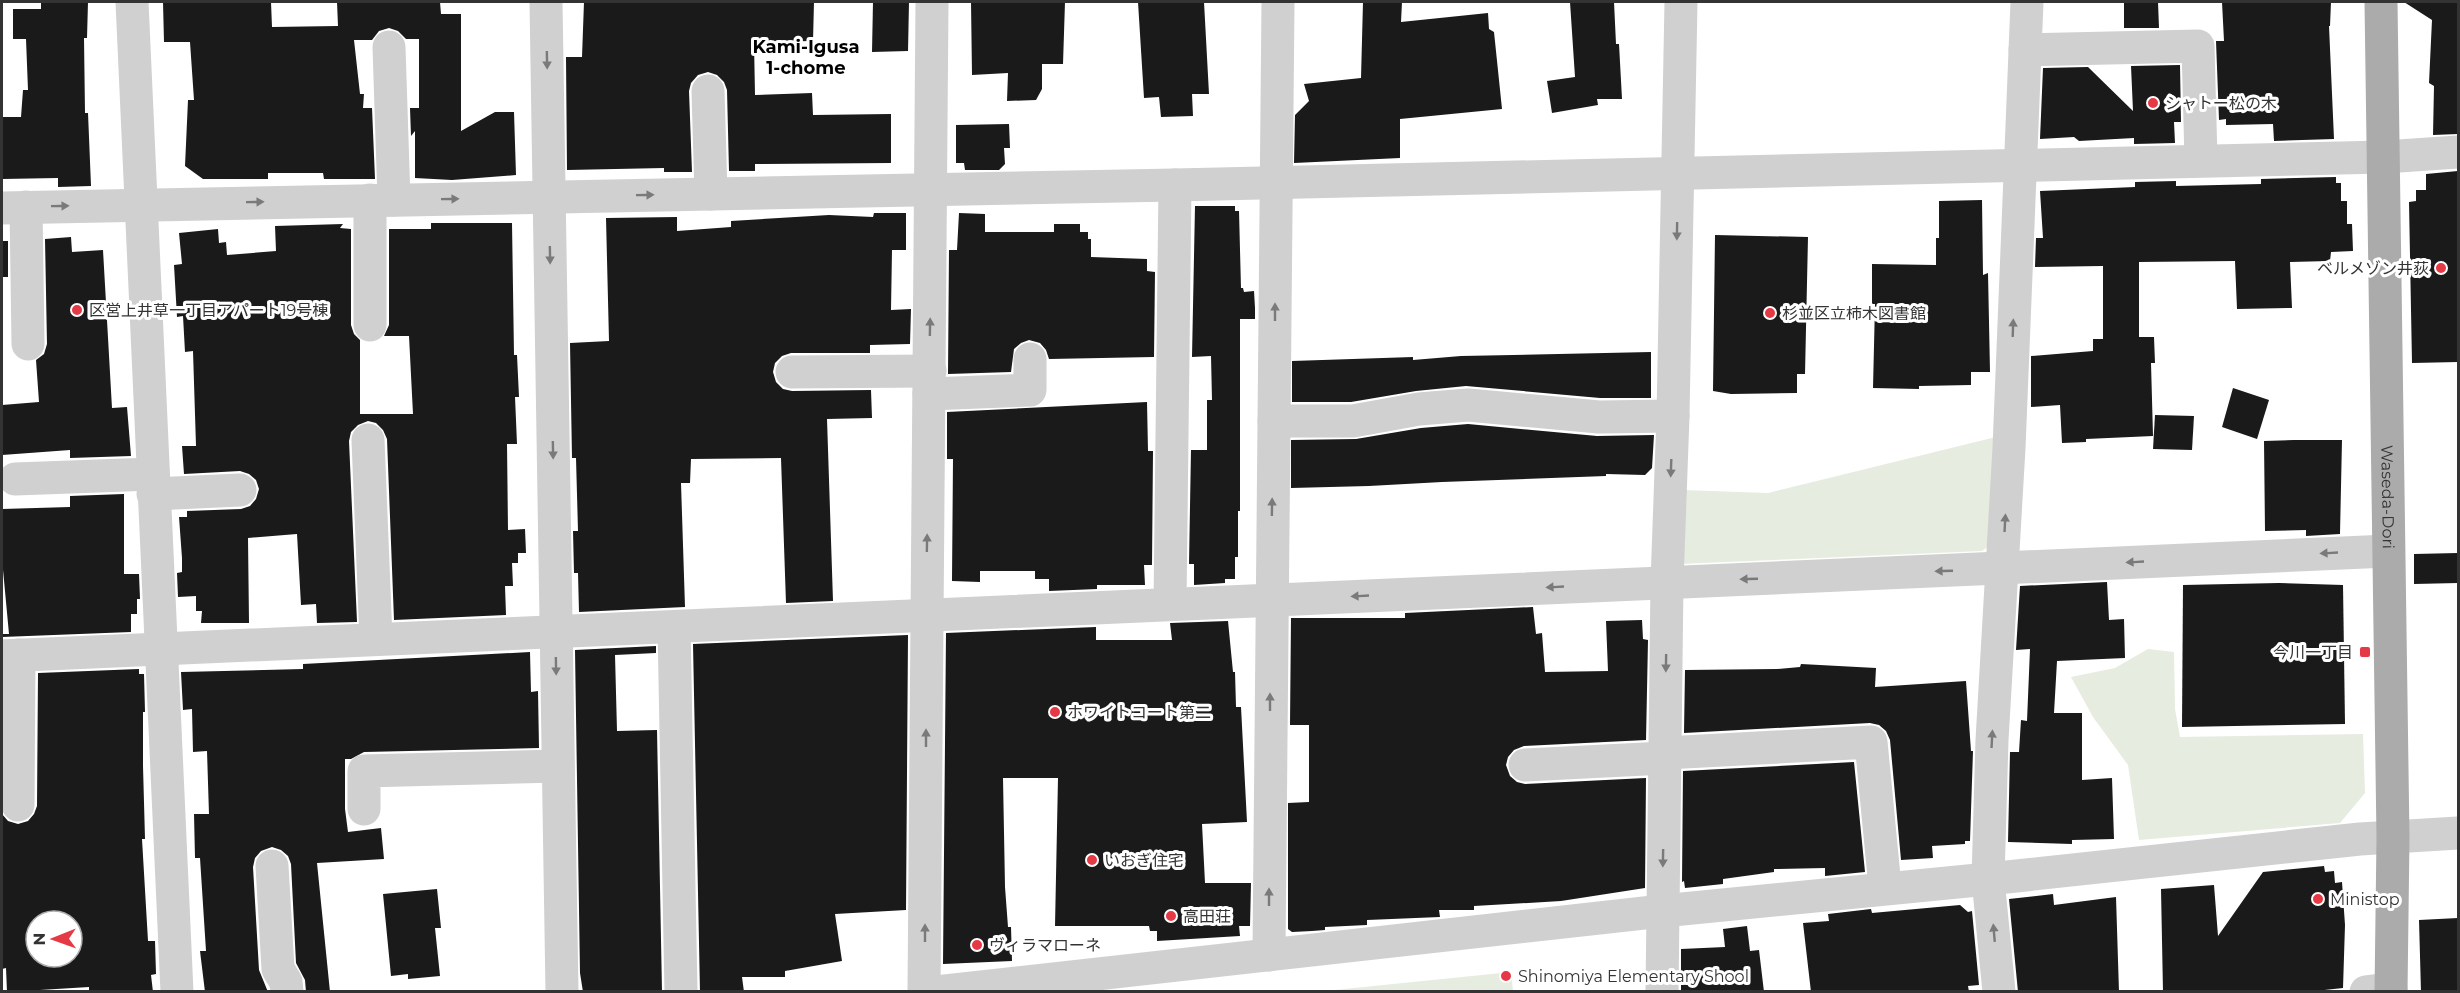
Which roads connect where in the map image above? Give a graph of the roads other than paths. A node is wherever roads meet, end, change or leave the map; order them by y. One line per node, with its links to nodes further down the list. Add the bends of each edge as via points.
1 (132, 2): 22 (street)
2 (546, 2): 20 (street, one-way to 20)
3 (932, 2): 18 (street)
4 (1278, 2): 16 (street)
5 (1681, 2): 15 (street)
6 (2027, 2): 9 (street)
7 (2381, 2): 12 (main road, Waseda-Dori)
8 (389, 47): 21 (street)
9 (2025, 50): 13 (street, via 2198,46); 14 (street)
10 (708, 91): 19 (street)
11 (2458, 152): 12 (street)
12 (2384, 157): 13 (street); 35 (main road, Waseda-Dori)
13 (2201, 160): 14 (street)
14 (2019, 166): 15 (street); 36 (street, one-way to 14)
15 (1678, 172): 16 (street); 29 (street, one-way to 29)
16 (1275, 182): 17 (street); 30 (street, one-way to 16)
17 (1175, 185): 18 (street); 39 (street)
18 (932, 188): 19 (street); 28 (street, one-way to 18)
19 (711, 194): 20 (street, one-way to 19)
20 (549, 197): 21 (street, one-way to 20); 42 (street, one-way to 42)
21 (382, 200): 22 (street, one-way to 21); 24 (street)
22 (141, 204): 23 (street, one-way to 22); 33 (street)
23 (14, 207): 25 (street)
24 (370, 325)
25 (28, 344)
26 (1030, 359): 28 (street, via 1030,390)
27 (792, 372): 28 (street)
28 (930, 382): 40 (street, one-way to 28)
29 (1673, 416): 30 (street, via 1599,417 1468,405 1353,421); 37 (street, one-way to 37)
30 (1274, 421): 38 (street, one-way to 30)
31 (368, 440): 43 (street)
32 (15, 479): 33 (street)
33 (153, 484): 34 (street); 44 (street)
34 (240, 490)
35 (2388, 551): 36 (street, one-way to 36); 52 (main road, Waseda-Dori)
36 (2003, 568): 37 (street, one-way to 37); 54 (street, one-way to 36)
37 (1667, 582): 38 (street, one-way to 38); 46 (street, one-way to 46)
38 (1270, 601): 39 (street); 57 (street, one-way to 38)
39 (1170, 604): 40 (street)
40 (926, 614): 41 (street); 63 (street, one-way to 40)
41 (674, 627): 42 (street); 62 (street)
42 (555, 632): 43 (street); 48 (street, one-way to 48)
43 (376, 639): 44 (street)
44 (160, 649): 45 (street); 59 (street)
45 (10, 655): 49 (street)
46 (1665, 755): 47 (street); 55 (street, via 1871,742); 56 (street, one-way to 56)
47 (1526, 765)
48 (558, 766): 50 (street, via 364,771); 61 (street)
49 (18, 805)
50 (364, 809)
51 (2458, 833): 52 (street)
52 (2393, 838): 54 (street); 58 (main road, Waseda-Dori)
53 (272, 866): 60 (street, via 278,969)
54 (1988, 879): 55 (street); 66 (street, one-way to 54)
55 (1885, 887): 56 (street)
56 (1662, 910): 57 (street); 65 (street)
57 (1269, 956): 64 (street)
58 (2383, 991)
59 (177, 992)
60 (287, 992)
61 (562, 992)
62 (681, 992)
63 (924, 992)
64 (936, 992)
65 (1662, 992)
66 (2000, 992)

